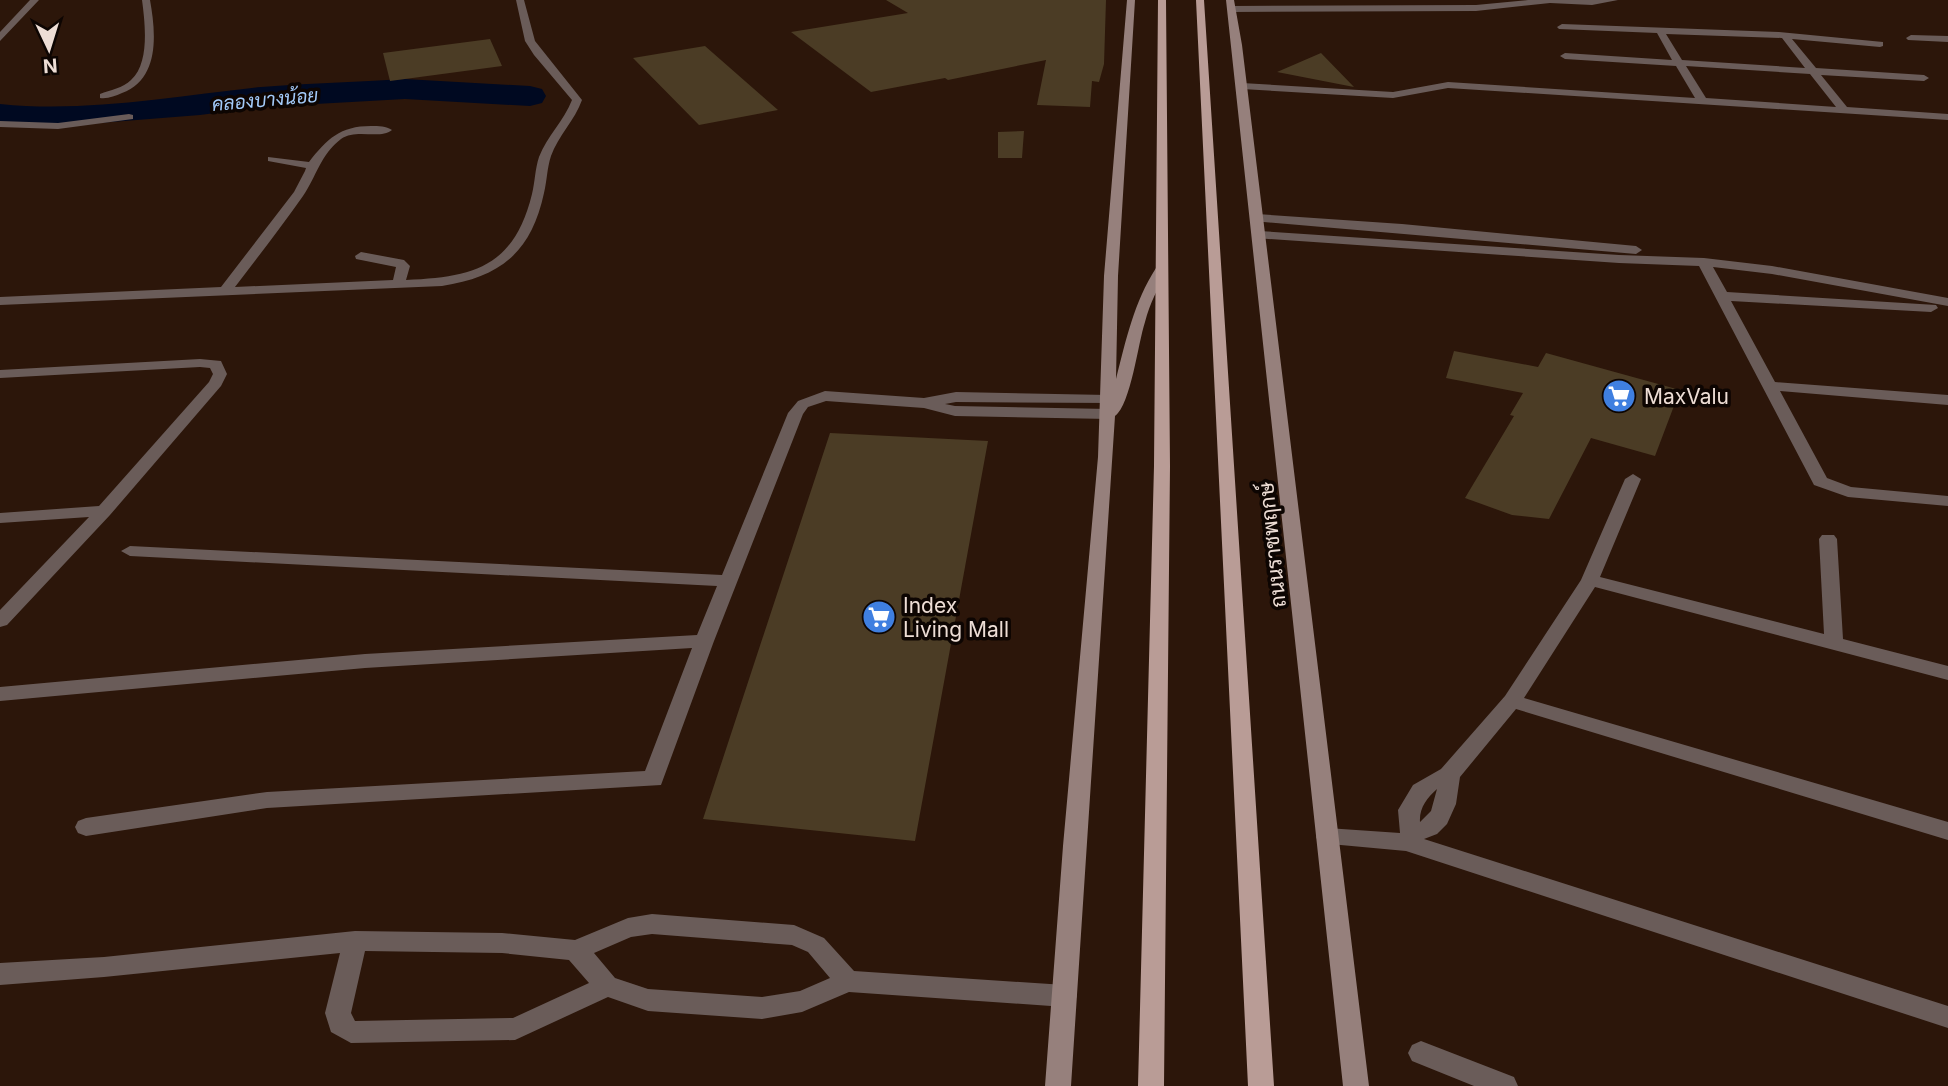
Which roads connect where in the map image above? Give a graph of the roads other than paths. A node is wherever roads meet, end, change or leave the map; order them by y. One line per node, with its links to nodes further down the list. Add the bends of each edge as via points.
1 (35, 0): 13 (street)
2 (146, 0): 22 (street, via 149,40 141,71 132,84)
3 (520, 0): 38 (street, via 537,54 577,100 545,159 528,223 506,260 490,271 457,280)
4 (1131, 0): 47 (main road, via 1111,275)
5 (1162, 0): 37 (main road)
6 (1200, 0): 76 (main road, ถนนราชพฤกษ์)
7 (1553, 0): 8 (street); 9 (street, via 1476,8)
8 (1614, 0)
9 (1231, 4): 21 (main road, ถนนราชพฤกษ์)
10 (1562, 27): 11 (street)
11 (1660, 31): 12 (street); 18 (street)
12 (1785, 36): 16 (street); 19 (street)
13 (0, 38)
14 (1911, 38): 15 (street)
15 (1948, 39)
16 (1880, 44)
17 (1564, 56): 18 (street)
18 (1679, 63): 19 (street); 23 (street)
19 (1813, 71): 20 (street); 24 (street)
20 (1924, 78)
21 (1242, 86): 23 (street, via 1394,95 1448,85); 31 (main road, ถนนราชพฤกษ์)
22 (104, 96)
23 (1702, 101): 24 (street)
24 (1844, 110): 26 (street)
25 (129, 117): 27 (street, via 58,125)
26 (1948, 117)
27 (0, 124)
28 (387, 130): 30 (street, via 342,132)
29 (272, 159): 30 (street)
30 (312, 166): 39 (street, via 299,193)
31 (1264, 230): 32 (street); 33 (street); 64 (main road, ถนนราชพฤกษ์)
32 (1432, 231): 33 (street); 35 (street, via 1606,245)
33 (1433, 247): 35 (street)
34 (361, 257): 38 (street, via 399,262 403,267)
35 (1676, 260): 36 (street)
36 (1704, 262): 40 (street); 42 (street)
37 (1161, 271): 47 (main road, via 1142,302 1120,392); 75 (main road)
38 (399, 283): 39 (street)
39 (226, 290): 41 (street)
40 (1722, 296): 43 (street); 45 (street)
41 (0, 301)
42 (1948, 302)
43 (1948, 307)
44 (0, 374): 50 (street, via 200,363 216,364 220,369 216,383)
45 (1769, 386): 46 (street); 49 (street, via 1820,481 1848,492)
46 (1948, 400)
47 (1108, 412): 55 (street, via 955,411 924,403 825,396 803,404); 71 (main road)
48 (1633, 479): 54 (street)
49 (1948, 501)
50 (104, 511): 51 (street); 56 (street)
51 (0, 518)
52 (1828, 539): 58 (street)
53 (130, 551): 55 (street)
54 (1590, 580): 58 (street); 61 (street)
55 (728, 581): 57 (street)
56 (0, 621)
57 (704, 641): 60 (street, via 365,661); 62 (street, via 653,779 267,800)
58 (1833, 644): 59 (street)
59 (1948, 673)
60 (0, 694)
61 (1512, 701): 63 (street); 65 (street, via 1449,775 1449,792 1434,822)
62 (86, 827)
63 (1948, 831)
64 (1327, 836): 65 (street); 77 (main road, ถนนราชพฤกษ์)
65 (1409, 837): 72 (street)
66 (355, 941): 67 (street, via 502,943); 68 (street); 70 (street, via 338,1013 340,1024 351,1032 515,1029)
67 (576, 950): 69 (street, via 652,924 793,935 816,945); 70 (street)
68 (0, 974)
69 (848, 981): 70 (street, via 802,1002 762,1008 648,1000); 71 (street)
70 (607, 986)
71 (1065, 996): 74 (main road)
72 (1948, 1017)
73 (1421, 1053): 78 (street)
74 (1058, 1086)
75 (1151, 1086)
76 (1261, 1086)
77 (1356, 1086)
78 (1506, 1086)

